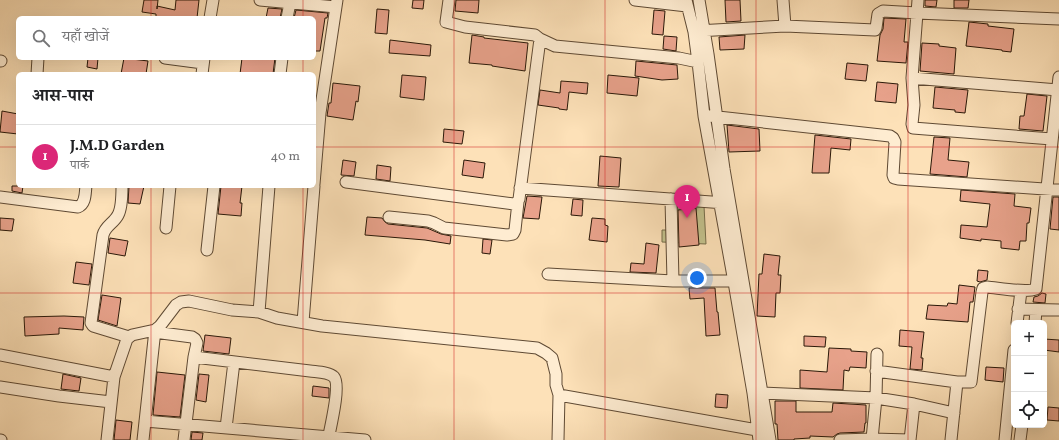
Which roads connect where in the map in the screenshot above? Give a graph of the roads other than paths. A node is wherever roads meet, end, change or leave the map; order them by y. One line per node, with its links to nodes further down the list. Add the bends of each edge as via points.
1 (213, 0): 12 (street)
2 (260, 0): 8 (street)
3 (449, 0): 17 (street, via 446,22 465,27 536,35)
4 (635, 0): 9 (street)
5 (699, 0): 16 (street)
6 (782, 0): 15 (street)
7 (918, 0): 11 (street)
8 (290, 3): 10 (street); 13 (street)
9 (686, 3): 16 (street)
10 (337, 4): 31 (street, via 320,113)
11 (917, 13): 14 (street); 15 (street, via 881,11 875,30); 26 (street)
12 (210, 16)
13 (288, 16)
14 (1059, 20)
15 (785, 26): 16 (street)
16 (699, 31): 21 (street); 29 (street)
17 (540, 39): 21 (street, via 555,46); 39 (street)
18 (38, 60): 22 (street)
19 (204, 60): 23 (street)
20 (282, 60): 24 (street)
21 (698, 62): 28 (street)
22 (37, 72)
23 (202, 72)
24 (280, 72)
25 (1059, 77): 27 (street)
26 (912, 78): 27 (street); 30 (street, via 913,128)
27 (1058, 90): 30 (street)
28 (704, 116): 29 (street); 45 (street)
29 (717, 117): 40 (street, via 890,136 895,142 893,175 898,179); 45 (street)
30 (1055, 135): 40 (street)
31 (316, 161)
32 (346, 182): 44 (street, via 514,204)
33 (86, 188): 42 (street, via 83,204 78,207)
34 (122, 188): 61 (street, via 119,214 105,228 102,235 91,323 93,326)
35 (170, 188): 47 (street)
36 (214, 188): 48 (street)
37 (269, 188): 56 (street)
38 (314, 188): 59 (street)
39 (520, 188): 43 (street); 44 (street)
40 (1047, 188): 41 (street); 52 (street, via 1036,288)
41 (1059, 190)
42 (0, 197)
43 (671, 199): 45 (street); 50 (street)
44 (518, 202): 46 (street, via 515,230 513,234 506,235 444,228 428,221)
45 (725, 203): 51 (street)
46 (390, 217)
47 (166, 228)
48 (207, 250)
49 (548, 274): 50 (street)
50 (672, 281): 51 (street)
51 (738, 281): 71 (street); 81 (street, via 753,393)
52 (1021, 290): 53 (street); 69 (street, via 987,287 982,290 971,380 970,383)
53 (1018, 309): 54 (street); 57 (street)
54 (1036, 310): 55 (street); 58 (street)
55 (1059, 310)
56 (258, 312): 59 (street); 60 (street, via 181,302)
57 (1017, 320)
58 (1035, 320)
59 (303, 322): 72 (street, via 537,348 552,358)
60 (154, 331): 61 (street); 65 (street, via 192,337 197,343); 77 (street)
61 (129, 337): 68 (street)
62 (877, 354): 67 (street)
63 (0, 355): 68 (street)
64 (1013, 356): 92 (street)
65 (194, 357): 66 (street); 78 (street)
66 (234, 362): 79 (street); 82 (street, via 333,376 337,382)
67 (876, 371): 69 (street); 73 (street)
68 (114, 377): 74 (street)
69 (957, 382): 76 (street)
70 (0, 387): 74 (street)
71 (762, 393): 73 (street); 81 (street)
72 (559, 395): 81 (street); 88 (street)
73 (876, 398): 75 (street); 83 (street)
74 (111, 402): 84 (street)
75 (914, 404): 76 (street); 90 (street)
76 (954, 413): 91 (street)
77 (145, 421): 78 (street); 85 (street)
78 (185, 425): 79 (street); 86 (street)
79 (226, 428): 82 (street)
80 (1022, 428): 93 (street)
81 (763, 435)
82 (328, 438): 87 (street)
83 (872, 439): 89 (street); 90 (street)
84 (107, 440)
85 (143, 440)
86 (184, 440)
87 (364, 440)
88 (558, 440)
89 (840, 440)
90 (910, 440)
91 (951, 440)
92 (1005, 440)
93 (1020, 440)

